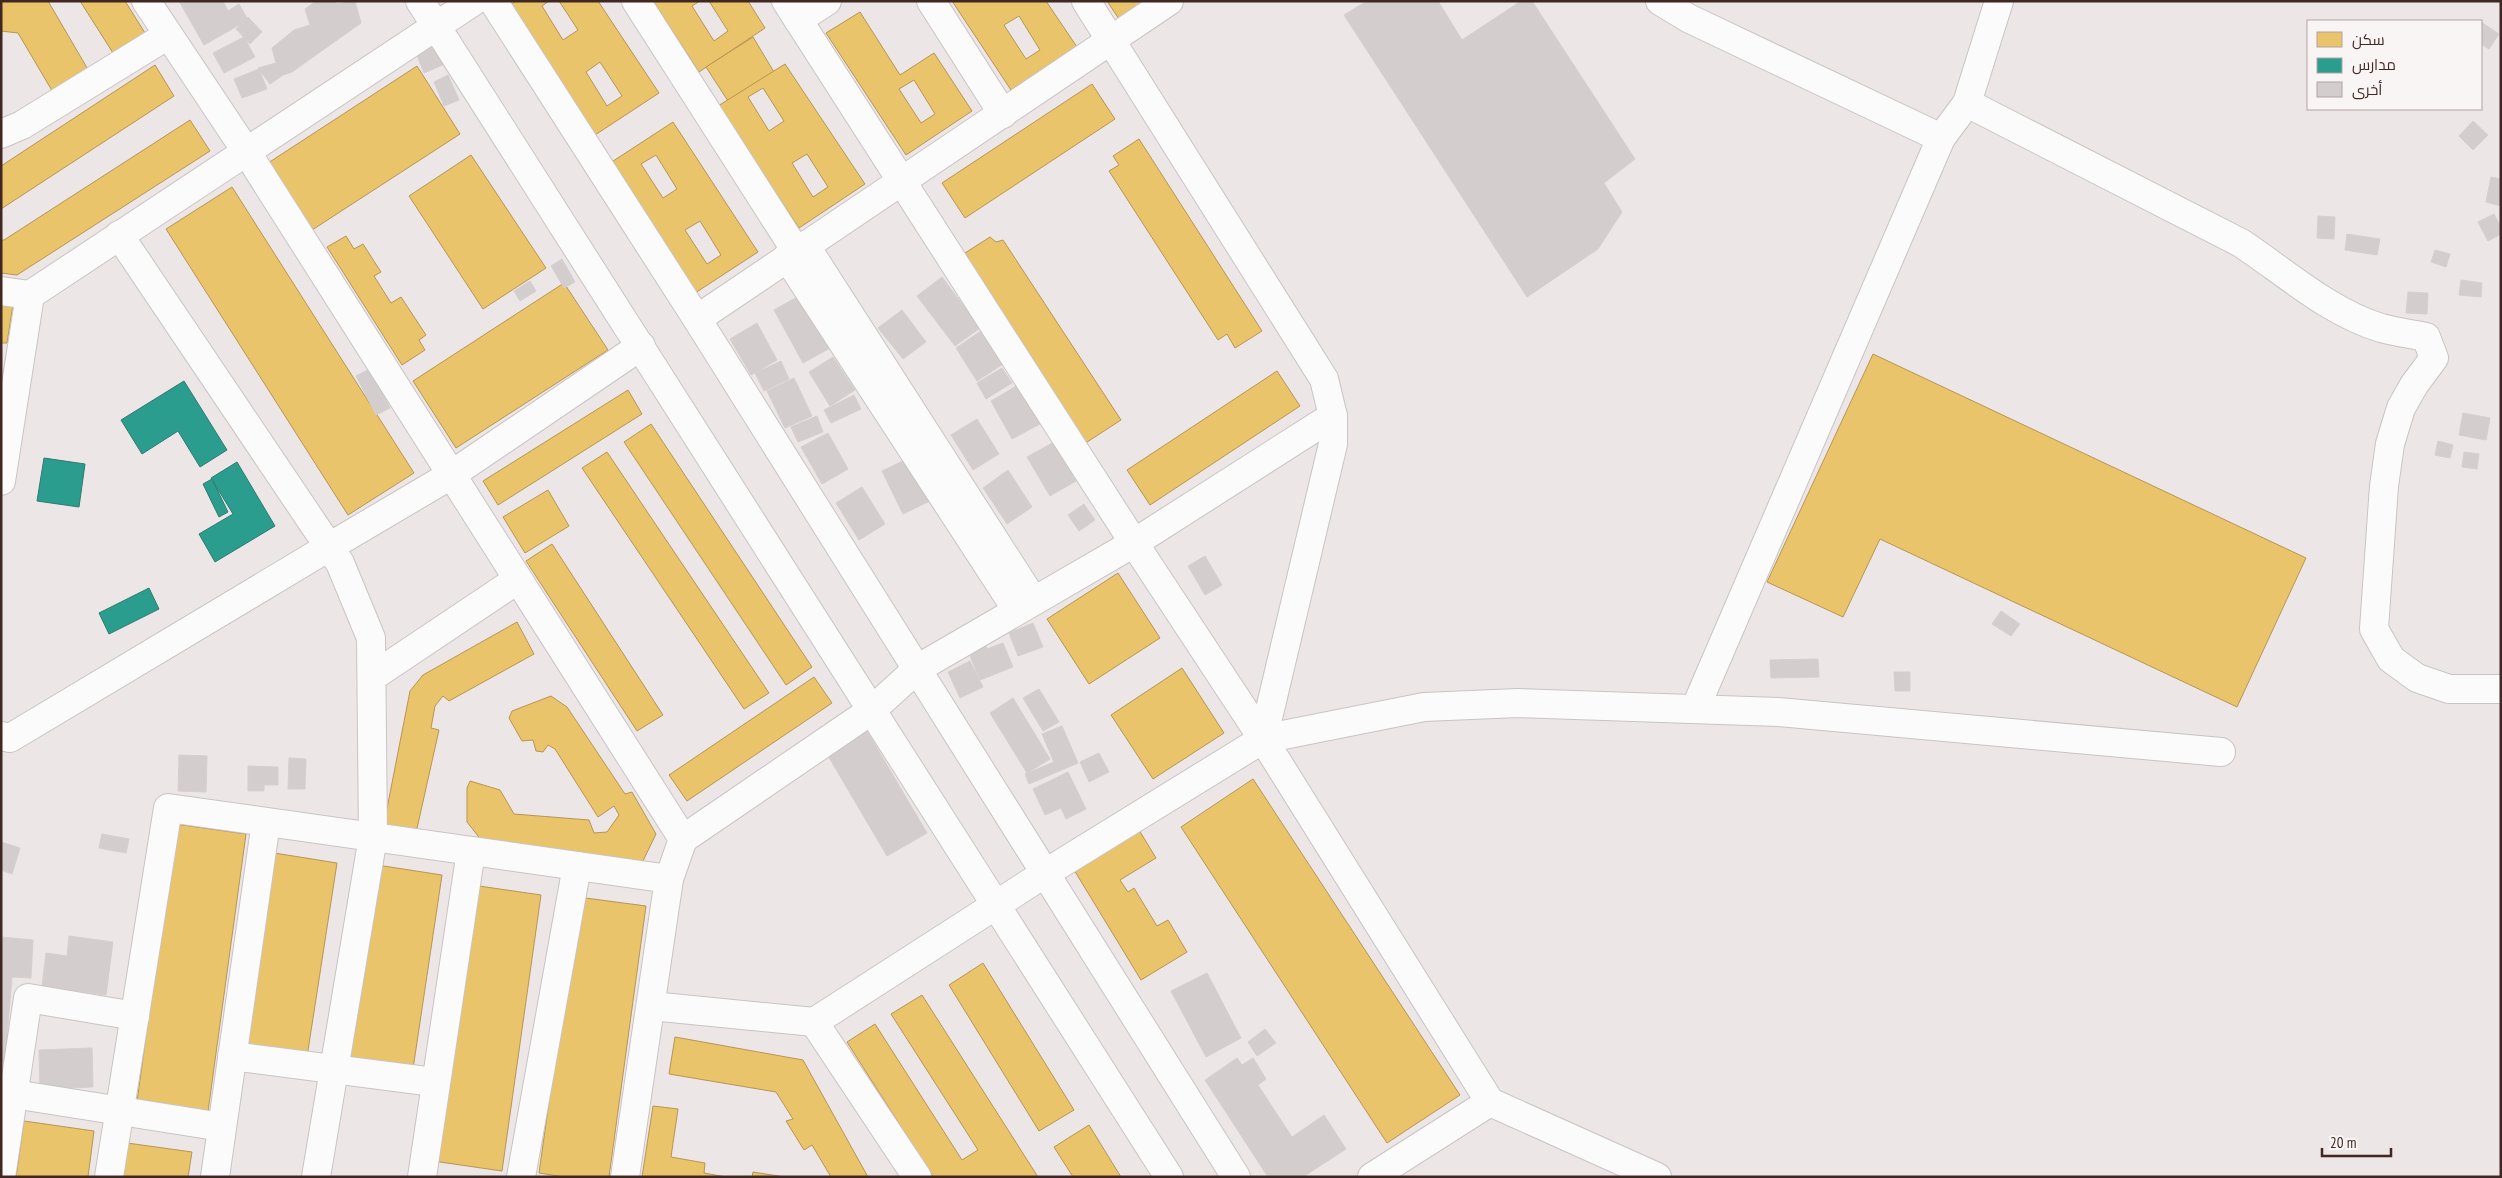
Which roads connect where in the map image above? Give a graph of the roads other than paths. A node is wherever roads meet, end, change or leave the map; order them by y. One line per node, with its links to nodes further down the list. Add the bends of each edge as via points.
1 (146, 1): 14 (street)
2 (420, 1): 13 (street)
3 (474, 1): 13 (street)
4 (493, 1): 26 (street)
5 (636, 1): 23 (street)
6 (827, 1): 12 (street)
7 (931, 1): 17 (street)
8 (1086, 1): 15 (street)
9 (1169, 1): 15 (street)
10 (1660, 1): 19 (street, via 1688,18)
11 (1999, 1): 16 (street)
12 (792, 11): 21 (street)
13 (436, 26): 20 (street); 27 (street)
14 (168, 35): 18 (street, via 22,125); 20 (street)
15 (1110, 39): 17 (street); 29 (street, via 1324,379)
16 (1967, 103): 19 (street); 38 (street, via 2242,243 2297,284 2360,320 2426,337 2434,358 2401,408 2390,444 2374,629 2391,659 2417,678 2449,689)
17 (1004, 114): 21 (street)
18 (1, 134)
19 (1941, 138): 39 (street)
20 (246, 151): 22 (street); 30 (street)
21 (902, 182): 23 (street); 32 (street)
22 (119, 235): 25 (street); 33 (street)
23 (796, 251): 26 (street); 35 (street)
24 (1, 291): 25 (street)
25 (30, 295): 28 (street)
26 (696, 319): 36 (street)
27 (641, 346): 30 (street); 40 (street)
28 (9, 376): 31 (street)
29 (1334, 416): 32 (street); 42 (street, via 1333,444)
30 (451, 475): 33 (street); 34 (street)
31 (1, 481)
32 (1134, 542): 35 (street); 42 (street)
33 (329, 547): 37 (street, via 340,563 371,638); 41 (street, via 10,738)
34 (518, 580): 37 (street); 46 (street)
35 (1025, 605): 36 (street)
36 (917, 669): 40 (street); 49 (street)
37 (372, 677): 45 (street)
38 (2501, 689)
39 (1695, 709): 42 (street, via 1518,703 1424,707); 43 (street, via 1778,712)
40 (872, 710): 46 (street); 51 (street)
41 (1, 736)
42 (1264, 739): 49 (street); 59 (street)
43 (2220, 752)
44 (266, 822): 45 (street); 53 (street, via 168,808); 55 (street)
45 (373, 837): 47 (street); 56 (street)
46 (683, 839): 50 (street)
47 (471, 851): 48 (street); 57 (street)
48 (577, 866): 50 (street); 67 (street)
49 (1044, 874): 51 (street); 71 (street)
50 (669, 879): 52 (street)
51 (996, 905): 54 (street); 70 (street)
52 (651, 1006): 54 (street); 68 (street)
53 (135, 1016): 58 (street, via 28,998); 60 (street)
54 (814, 1022): 69 (street)
55 (232, 1056): 56 (street); 61 (street)
56 (334, 1070): 57 (street); 65 (street)
57 (434, 1082): 66 (street)
58 (8, 1093): 60 (street); 62 (street)
59 (1490, 1102): 72 (street); 73 (street)
60 (120, 1111): 61 (street); 63 (street)
61 (222, 1127): 64 (street)
62 (2, 1177)
63 (109, 1177)
64 (215, 1177)
65 (316, 1177)
66 (422, 1177)
67 (521, 1177)
68 (626, 1177)
69 (917, 1177)
70 (1169, 1177)
71 (1236, 1177)
72 (1372, 1177)
73 (1657, 1177)

